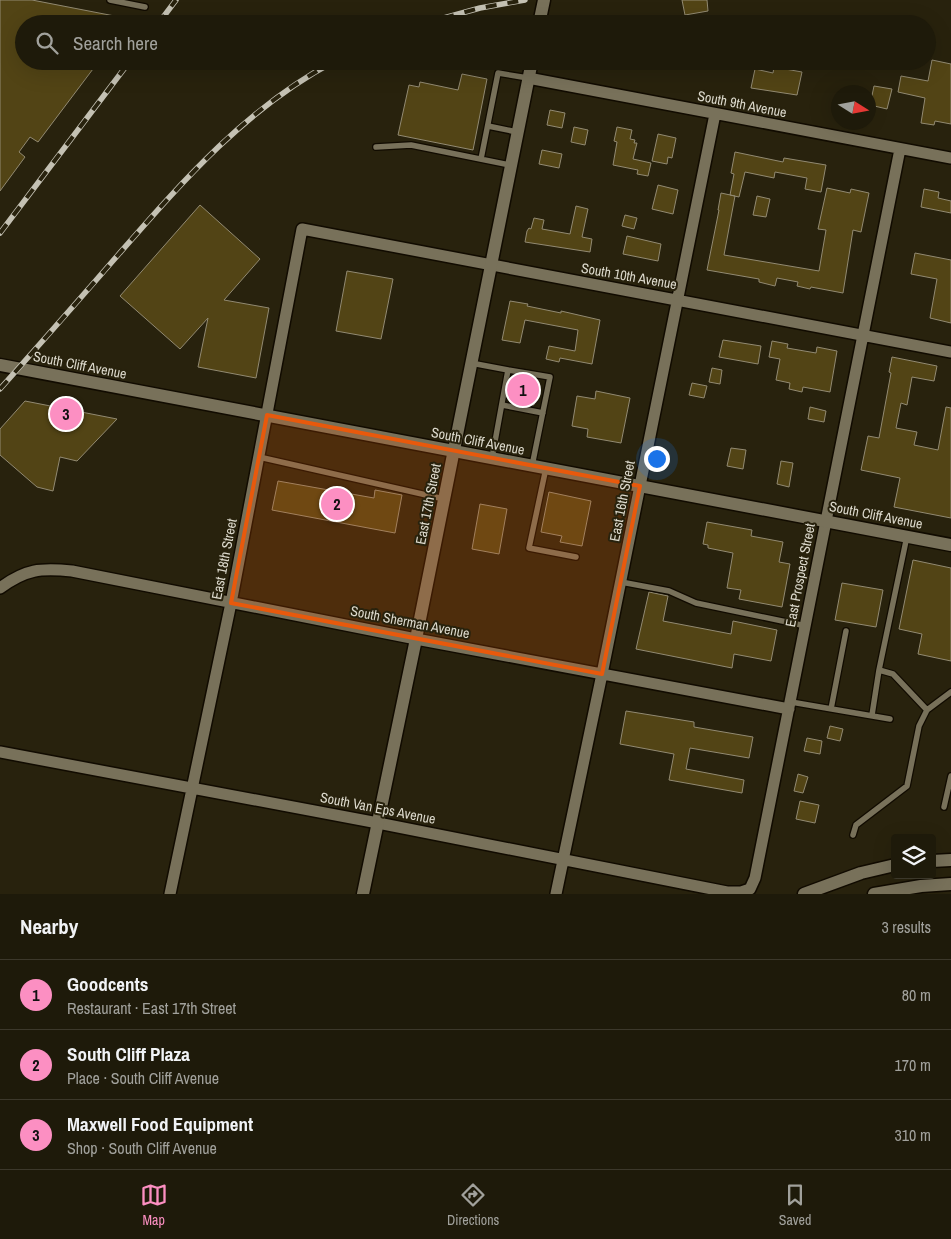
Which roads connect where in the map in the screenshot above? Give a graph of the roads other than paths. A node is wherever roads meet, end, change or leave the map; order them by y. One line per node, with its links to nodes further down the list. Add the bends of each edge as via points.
1 (110, 0): 3 (lane)
2 (544, 0): 4 (main road)
3 (145, 7)
4 (541, 15)
5 (530, 70): 6 (main road, East 17th Street)
6 (528, 78): 7 (street, South 9th Avenue); 8 (lane, via 498,73); 9 (main road, East 17th Street)
7 (716, 114): 11 (street, South 9th Avenue); 17 (street, East 16th Street)
8 (488, 126): 9 (lane); 13 (lane)
9 (517, 132): 14 (main road, East 17th Street)
10 (376, 147): 13 (lane, via 411,145)
11 (900, 149): 12 (street, South 9th Avenue); 18 (street, East Prospect Street)
12 (951, 158)
13 (481, 160): 14 (lane)
14 (510, 166): 16 (main road, East 17th Street)
15 (302, 229): 16 (street, South 10th Avenue); 25 (street, East 18th Street)
16 (490, 266): 17 (street, South 10th Avenue); 20 (main road, East 17th Street)
17 (678, 300): 18 (street, South 10th Avenue); 31 (street, East 16th Street)
18 (864, 335): 19 (street, South 10th Avenue); 33 (street, East Prospect Street)
19 (951, 352)
20 (471, 363): 22 (lane); 26 (main road, East 17th Street)
21 (0, 365): 25 (main road, South Cliff Avenue)
22 (508, 370): 23 (lane); 24 (lane, via 550,377)
23 (502, 405): 24 (lane); 28 (lane)
24 (543, 413): 29 (lane)
25 (267, 416): 26 (main road, South Cliff Avenue); 27 (street, East 18th Street)
26 (454, 451): 28 (main road, South Cliff Avenue); 32 (main road, East 17th Street)
27 (259, 457): 32 (lane); 39 (street, East 18th Street)
28 (492, 458): 29 (main road, South Cliff Avenue)
29 (532, 466): 30 (main road, South Cliff Avenue)
30 (546, 468): 31 (main road, South Cliff Avenue); 36 (lane, via 529,548)
31 (640, 486): 33 (main road, South Cliff Avenue); 37 (street, East 16th Street)
32 (444, 499): 42 (main road, East 17th Street)
33 (826, 521): 34 (main road, South Cliff Avenue); 40 (street, East Prospect Street)
34 (907, 536): 35 (main road, South Cliff Avenue); 43 (lane)
35 (951, 545)
36 (576, 557)
37 (621, 582): 40 (lane, via 669,591 696,603); 44 (street, East 16th Street)
38 (0, 588): 39 (street, South Sherman Avenue, via 25,572 47,569 72,571)
39 (231, 603): 42 (street, South Sherman Avenue); 53 (street, East 18th Street)
40 (806, 626): 46 (street, East Prospect Street)
41 (846, 632): 47 (lane)
42 (416, 639): 44 (street, South Sherman Avenue); 55 (main road, East 17th Street)
43 (879, 670): 48 (lane, via 893,674); 49 (lane)
44 (602, 674): 46 (street, South Sherman Avenue); 57 (street, East 16th Street)
45 (951, 692): 48 (lane)
46 (790, 706): 47 (lane); 62 (street, East Prospect Street, via 755,878)
47 (831, 709): 49 (lane)
48 (927, 710): 56 (lane, via 919,726 907,786 856,825)
49 (872, 715): 50 (lane)
50 (890, 719)
51 (0, 752): 53 (street, South Van Eps Avenue)
52 (951, 776): 54 (lane)
53 (192, 788): 55 (street, South Van Eps Avenue); 63 (street, East 18th Street)
54 (944, 807)
55 (378, 823): 57 (street, South Van Eps Avenue); 64 (main road, East 17th Street)
56 (853, 835)
57 (563, 860): 62 (street, South Van Eps Avenue, via 727,892); 65 (street, East 16th Street)
58 (951, 860): 59 (main road)
59 (936, 861)
60 (891, 866): 66 (main road)
61 (951, 884): 67 (main road)
62 (750, 888)
63 (170, 894)
64 (363, 894)
65 (556, 894)
66 (804, 894)
67 (874, 894)

